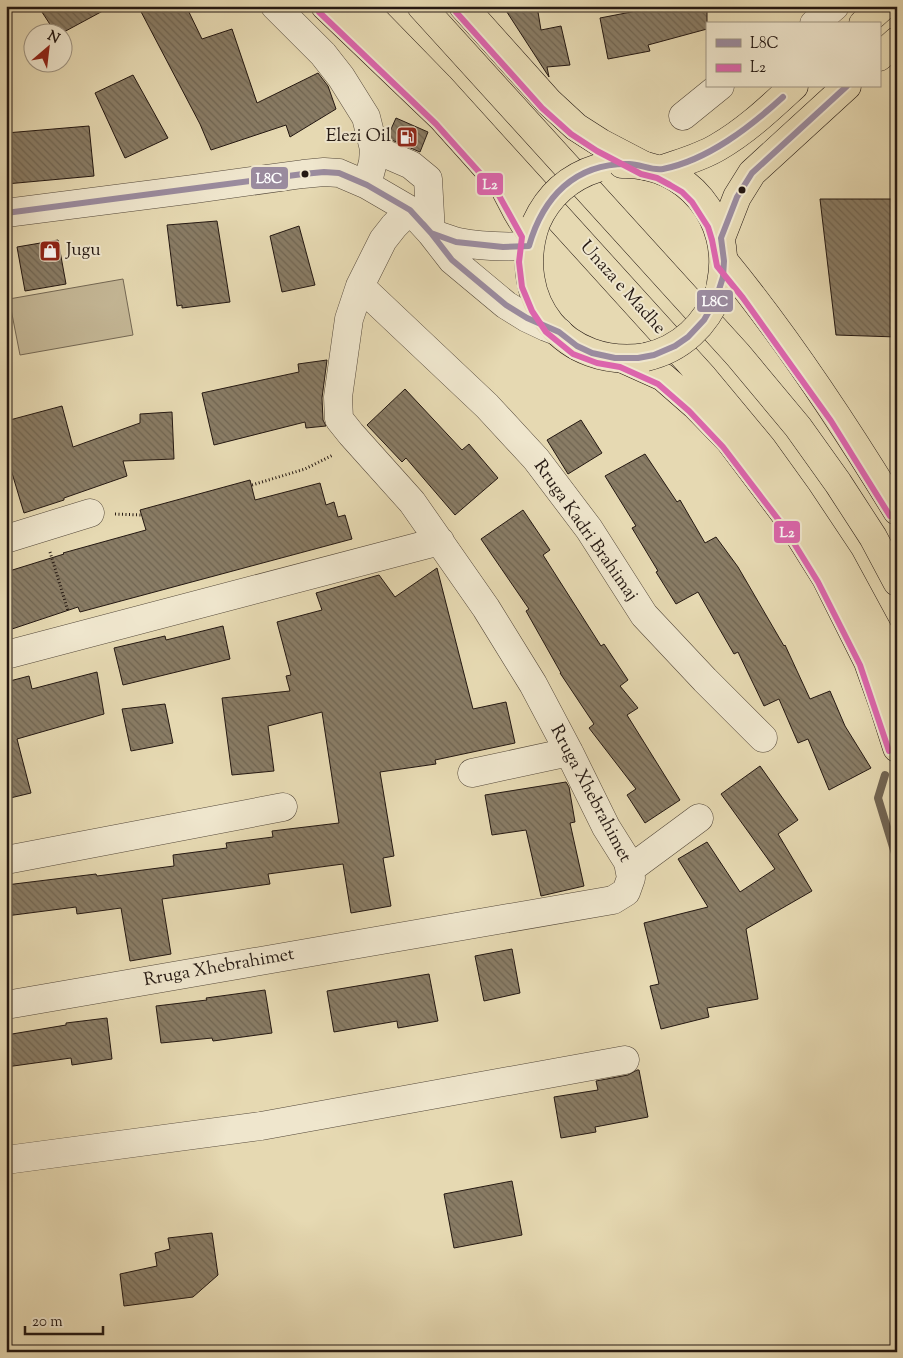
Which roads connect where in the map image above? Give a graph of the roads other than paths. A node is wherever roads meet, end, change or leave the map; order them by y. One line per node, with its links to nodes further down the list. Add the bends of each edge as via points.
1 (275, 6): 16 (street, via 341,77 366,117)
2 (325, 6): 22 (main road, via 442,118 504,187)
3 (361, 6): 33 (main road, Unaza e Madhe, via 439,86 703,377 762,448 840,561)
4 (421, 6): 31 (main road, via 798,426 873,537)
5 (463, 6): 17 (main road, via 549,102 576,127)
6 (835, 6): 8 (street)
7 (883, 6): 9 (main road)
8 (816, 22)
9 (865, 22)
10 (897, 41): 11 (main road)
11 (880, 56)
12 (718, 88): 15 (street)
13 (792, 88): 17 (main road, via 759,118 718,147 702,155)
14 (845, 88): 23 (main road, via 752,173 737,197)
15 (683, 116)
16 (374, 149): 18 (street); 21 (street, via 411,165 428,180)
17 (652, 168): 22 (main road, bridge, via 620,164 576,177 547,203); 23 (main road, via 681,181 698,196 712,216)
18 (367, 185): 19 (street); 20 (street, via 339,173 324,172)
19 (410, 210): 21 (street); 24 (street, Rruga Xhebrahimet, via 383,240)
20 (6, 213)
21 (431, 233): 22 (street, via 456,242 503,247); 25 (street, via 452,260 506,305)
22 (532, 235): 25 (main road, via 528,270 533,293 543,314)
23 (722, 250): 26 (main road, bridge, via 719,292 700,326 668,349); 27 (main road, via 838,416)
24 (360, 286): 30 (street, Rruga Xhebrahimet, via 349,319 338,397 339,419 412,502); 34 (street, Rruga Kadri Brahimaj, via 486,406 536,459 589,530 644,615)
25 (559, 332): 26 (main road, via 592,353)
26 (634, 358): 35 (main road, via 663,377 730,441 791,522 826,578 868,662)
27 (897, 511)
28 (90, 513): 29 (street)
29 (6, 539)
30 (440, 541): 32 (street); 36 (street, Rruga Xhebrahimet, via 533,684)
31 (897, 582)
32 (6, 655)
33 (897, 672)
34 (763, 738)
35 (897, 748)
36 (569, 752): 37 (street); 41 (street, Rruga Xhebrahimet)
37 (472, 773)
38 (283, 807): 40 (street)
39 (699, 818): 41 (street)
40 (6, 860)
41 (630, 869): 42 (street, Rruga Xhebrahimet, via 631,878 626,892 613,900)
42 (6, 1005)
43 (625, 1060): 44 (street, via 261,1126)
44 (6, 1160)

